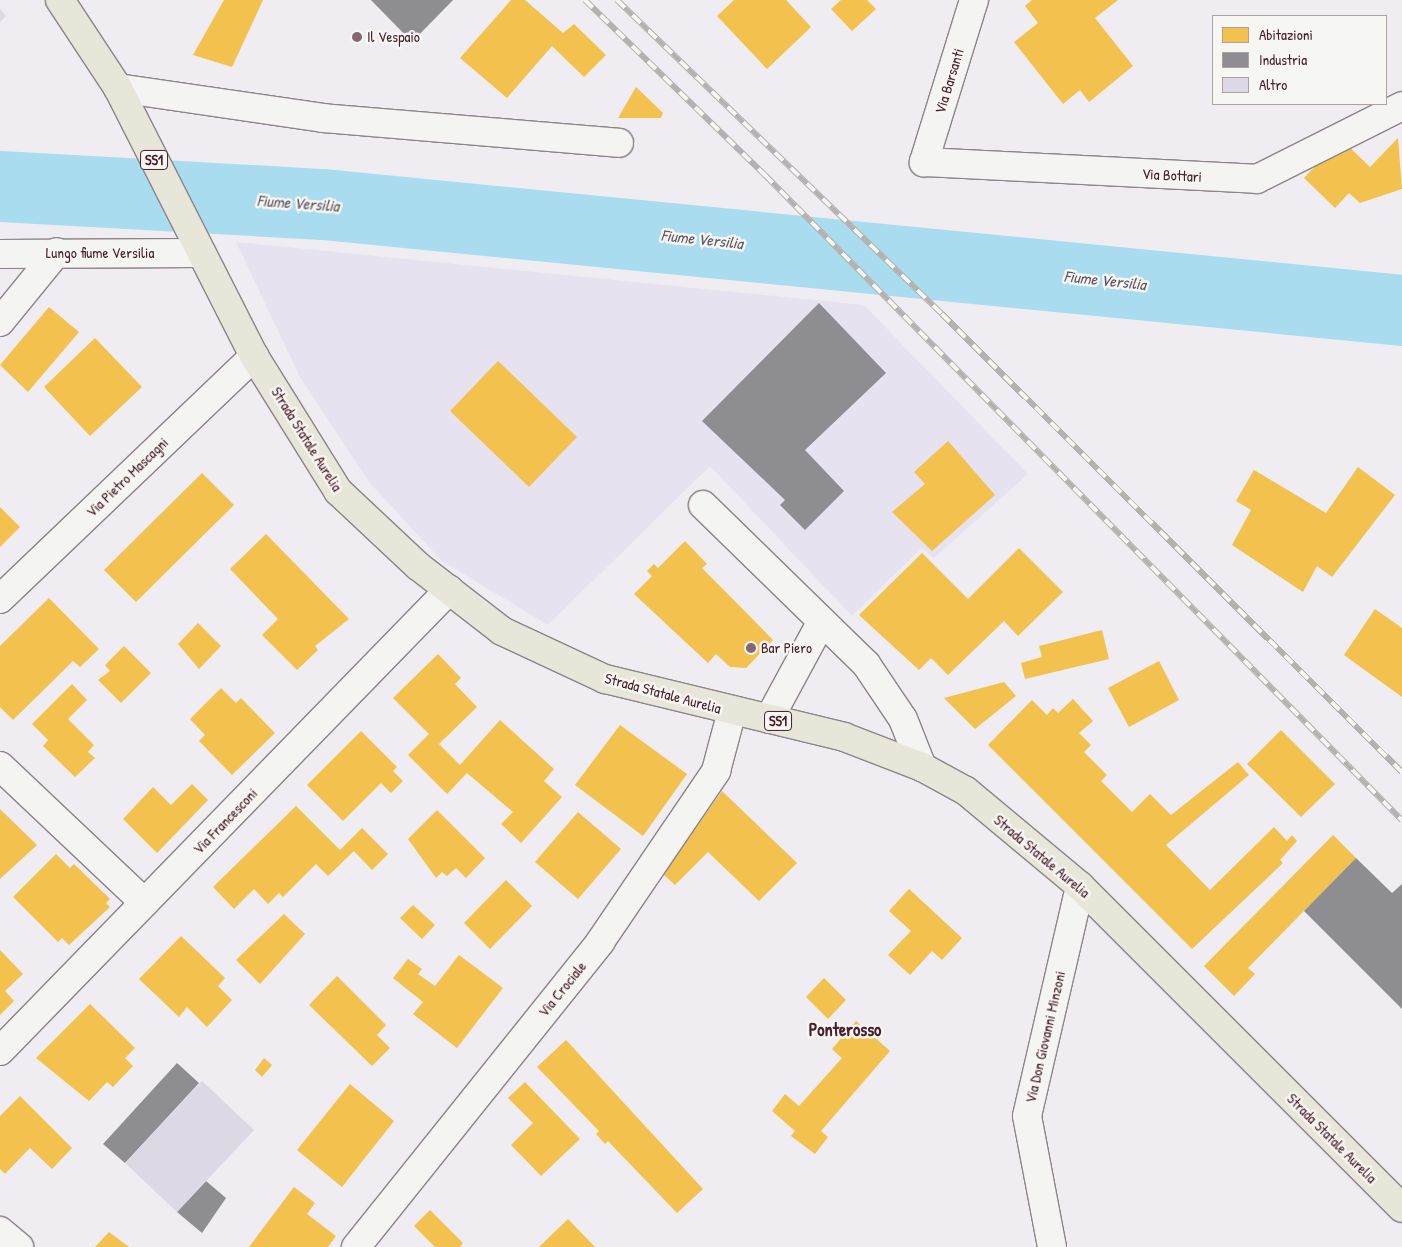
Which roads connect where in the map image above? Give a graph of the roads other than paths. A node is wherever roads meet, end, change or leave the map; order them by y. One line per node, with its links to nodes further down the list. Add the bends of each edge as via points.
1 (60, 0): 3 (main road, Strada Statale Aurelia / SS1)
2 (974, 0): 6 (street, Via Barsanti)
3 (118, 88): 5 (street, via 323,118); 7 (main road, Strada Statale Aurelia / SS1)
4 (1402, 106): 6 (street, Via Bottari, via 1257,179)
5 (619, 143)
6 (924, 162)
7 (196, 242): 8 (street, Lungo fiume Versilia); 11 (main road, Strada Statale Aurelia / SS1)
8 (57, 252): 9 (street, Lungo fiume Versilia); 10 (street)
9 (0, 254)
10 (0, 322)
11 (254, 356): 13 (main road, Strada Statale Aurelia / SS1, via 338,491); 14 (street, Via Pietro Mascagni)
12 (703, 504): 15 (street)
13 (449, 590): 16 (main road, Strada Statale Aurelia / SS1, via 502,631 605,678); 21 (street, Via Francesconi)
14 (0, 599)
15 (822, 620): 17 (street); 19 (street, via 866,664 903,719)
16 (732, 711): 17 (main road, Strada Statale Aurelia / SS1); 26 (street, Via Crociale, via 716,772 600,942)
17 (770, 719): 19 (main road, Strada Statale Aurelia / SS1, via 844,737)
18 (0, 766): 21 (street)
19 (922, 767): 20 (main road, Strada Statale Aurelia / SS1, via 966,791)
20 (1080, 886): 23 (main road, Strada Statale Aurelia / SS1); 27 (street, Via Don Giovanni Minzoni, via 1026,1116)
21 (145, 903): 22 (street, Via Francesconi)
22 (0, 1051)
23 (1402, 1208)
24 (0, 1231): 25 (street)
25 (19, 1247)
26 (356, 1247)
27 (1052, 1247)

